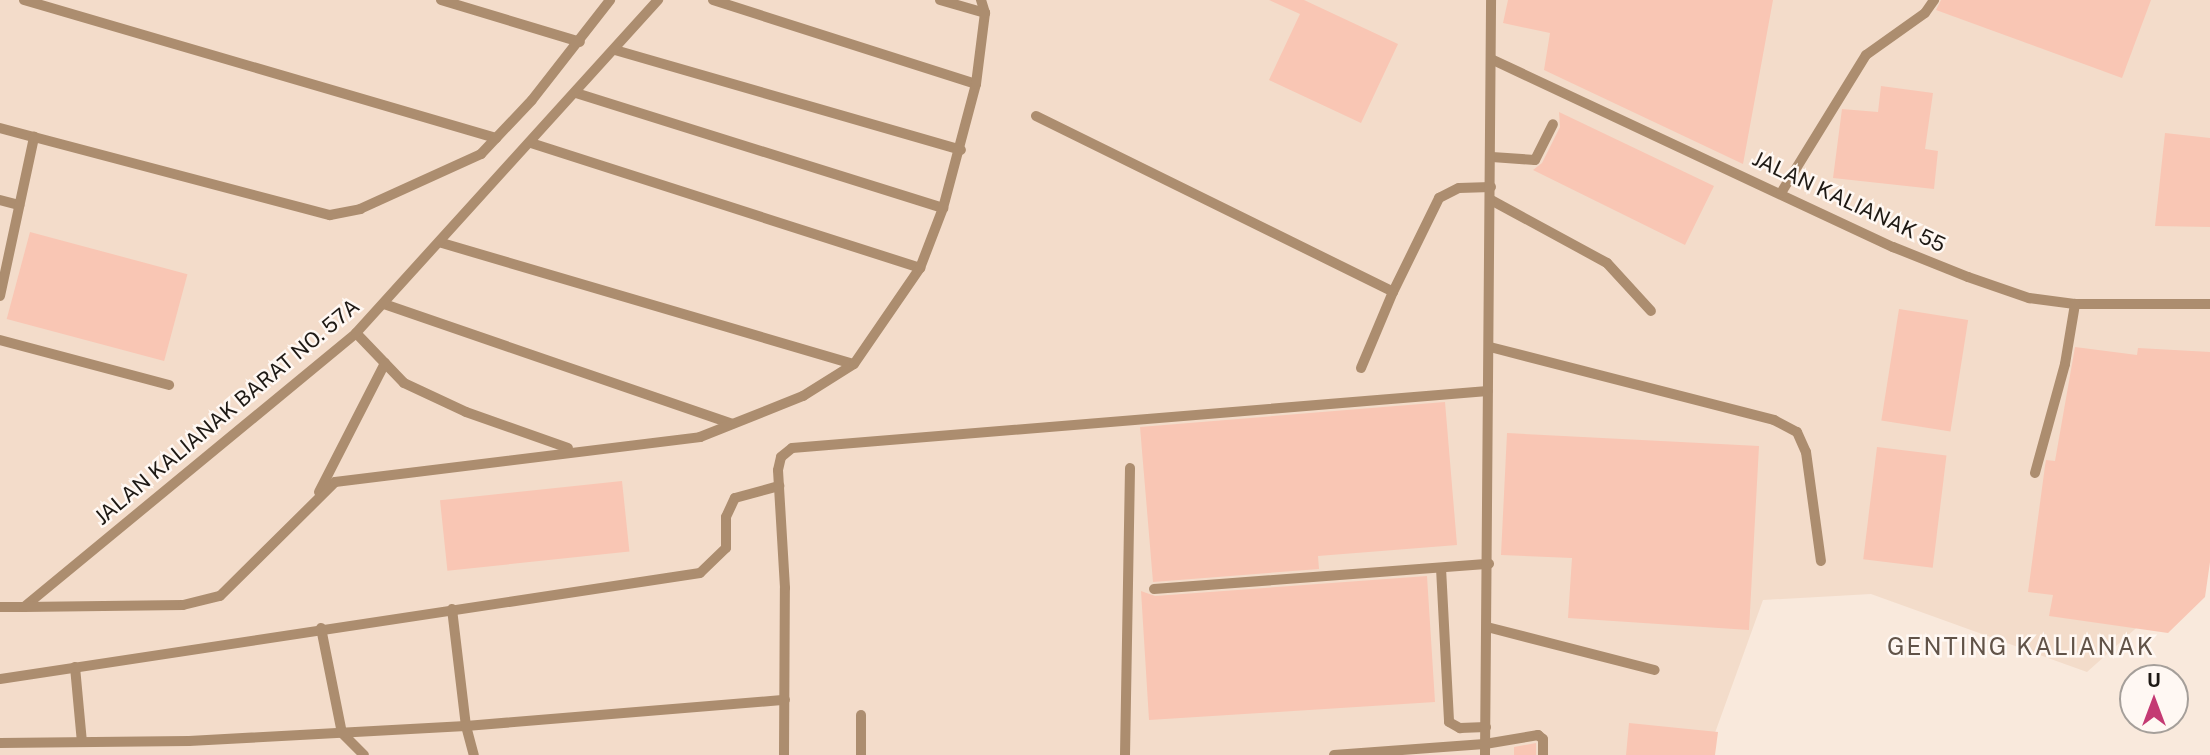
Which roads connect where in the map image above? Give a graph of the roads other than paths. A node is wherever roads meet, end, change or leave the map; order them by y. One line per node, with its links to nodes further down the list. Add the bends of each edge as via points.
1 (23, 0): 20 (lane)
2 (441, 0): 11 (lane)
3 (610, 0): 11 (lane)
4 (657, 0): 12 (lane, JALAN KALIANAK BARAT NO. 57A)
5 (713, 0): 14 (lane)
6 (940, 0): 10 (lane)
7 (982, 0): 10 (lane)
8 (1491, 0): 13 (lane)
9 (1934, 0): 25 (lane, via 1925,13 1866,55)
10 (985, 13): 14 (lane)
11 (580, 42): 20 (lane)
12 (615, 50): 15 (lane, JALAN KALIANAK BARAT NO. 57A); 22 (lane)
13 (1490, 59): 23 (lane); 25 (lane, JALAN KALIANAK 55)
14 (976, 84): 22 (lane)
15 (576, 93): 21 (lane, JALAN KALIANAK BARAT NO. 57A); 29 (lane)
16 (1036, 116): 33 (lane)
17 (1553, 124): 23 (lane, via 1535,160)
18 (0, 128): 19 (lane)
19 (34, 137): 20 (lane, via 330,215 408,189 481,154); 28 (lane)
20 (496, 138)
21 (531, 143): 30 (lane, JALAN KALIANAK BARAT NO. 57A); 31 (lane)
22 (961, 150): 29 (lane)
23 (1492, 157): 24 (lane)
24 (1491, 187): 27 (lane); 33 (lane, via 1459,188 1439,198)
25 (1782, 193): 35 (lane, JALAN KALIANAK 55, via 1968,277 2029,298)
26 (0, 200): 28 (lane)
27 (1491, 200): 37 (lane, via 1607,263); 40 (lane)
28 (19, 205): 32 (lane)
29 (943, 208): 31 (lane)
30 (442, 243): 34 (lane, JALAN KALIANAK BARAT NO. 57A); 42 (lane)
31 (920, 268): 42 (lane)
32 (0, 292)
33 (1393, 292): 43 (lane)
34 (384, 304): 38 (lane, JALAN KALIANAK BARAT NO. 57A); 46 (lane)
35 (2075, 304): 36 (lane, JALAN KALIANAK 55); 49 (lane, via 2065,364)
36 (2210, 304)
37 (1651, 312)
38 (356, 333): 41 (lane); 57 (lane, JALAN KALIANAK BARAT NO. 57A)
39 (0, 341): 44 (lane)
40 (1490, 347): 45 (lane); 52 (lane, via 1774,420 1797,432 1806,453)
41 (385, 363): 47 (lane, via 404,383 466,412); 51 (lane)
42 (854, 365): 46 (lane, via 803,396)
43 (1361, 368)
44 (169, 386)
45 (1488, 391): 50 (lane, via 792,448 781,457); 53 (lane)
46 (732, 424): 47 (lane, via 699,437)
47 (572, 450): 51 (lane, via 355,476 335,482)
48 (1130, 468): 76 (lane)
49 (2035, 473)
50 (779, 486): 58 (lane, via 734,498 726,517 726,548 700,572); 64 (lane)
51 (317, 495): 57 (lane, via 251,570 220,596 183,605)
52 (1821, 561)
53 (1489, 564): 54 (lane); 60 (lane)
54 (1441, 568): 55 (lane); 67 (lane, via 1449,722 1460,728)
55 (1154, 589)
56 (0, 607): 57 (lane)
57 (24, 607)
58 (452, 609): 59 (lane); 66 (lane)
59 (321, 628): 61 (lane); 68 (lane)
60 (1488, 628): 62 (lane); 67 (lane)
61 (75, 667): 63 (lane); 69 (lane)
62 (1655, 670)
63 (0, 679)
64 (785, 699): 66 (lane); 74 (lane)
65 (861, 715): 75 (lane)
66 (466, 726): 68 (lane); 73 (lane)
67 (1486, 727): 71 (lane)
68 (342, 733): 69 (lane); 72 (lane)
69 (82, 742): 70 (lane)
70 (0, 743)
71 (1485, 749): 77 (lane); 78 (lane, via 1538,735 1543,739)
72 (364, 755)
73 (474, 755)
74 (785, 755)
75 (861, 755)
76 (1125, 755)
77 (1334, 755)
78 (1543, 755)

